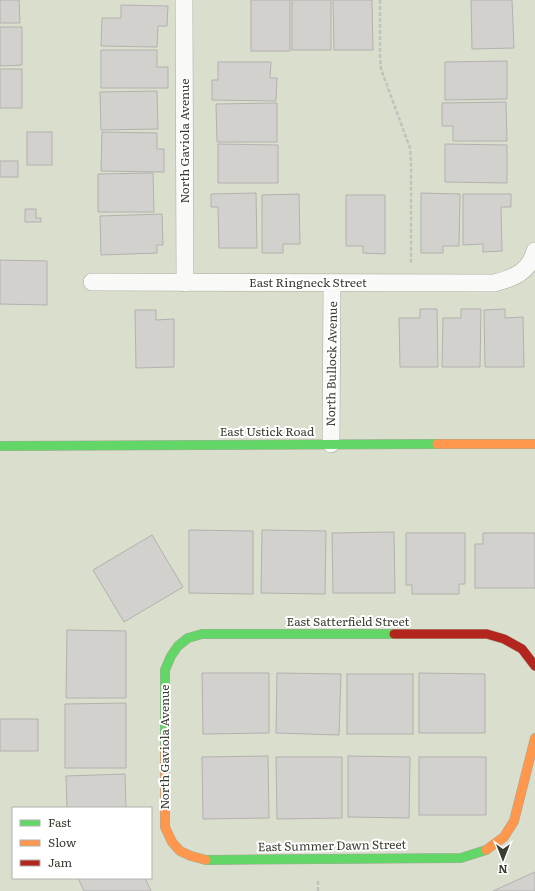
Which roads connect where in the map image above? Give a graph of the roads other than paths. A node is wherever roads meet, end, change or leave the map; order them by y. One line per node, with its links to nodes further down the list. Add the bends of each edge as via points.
1 (184, 0): 4 (street, North Gaviola Avenue)
2 (535, 252): 5 (street, East Ringneck Street, via 522,272 510,279 494,283)
3 (92, 282): 4 (street, East Ringneck Street)
4 (185, 283): 5 (street, East Ringneck Street)
5 (332, 283): 6 (street, North Bullock Avenue)
6 (330, 444): 7 (street, East Ustick Road); 8 (street, East Ustick Road)
7 (535, 444)
8 (0, 446)
9 (176, 648): 10 (street, East Satterfield Street, via 192,636 202,634 487,634 504,639 522,649); 13 (street, North Gaviola Avenue, via 165,670 164,794 165,827)
10 (535, 666)
11 (535, 738): 12 (street)
12 (532, 763): 13 (street, East Summer Dawn Street, via 514,821 504,837 490,848 461,858 207,860 189,857)
13 (176, 847)

